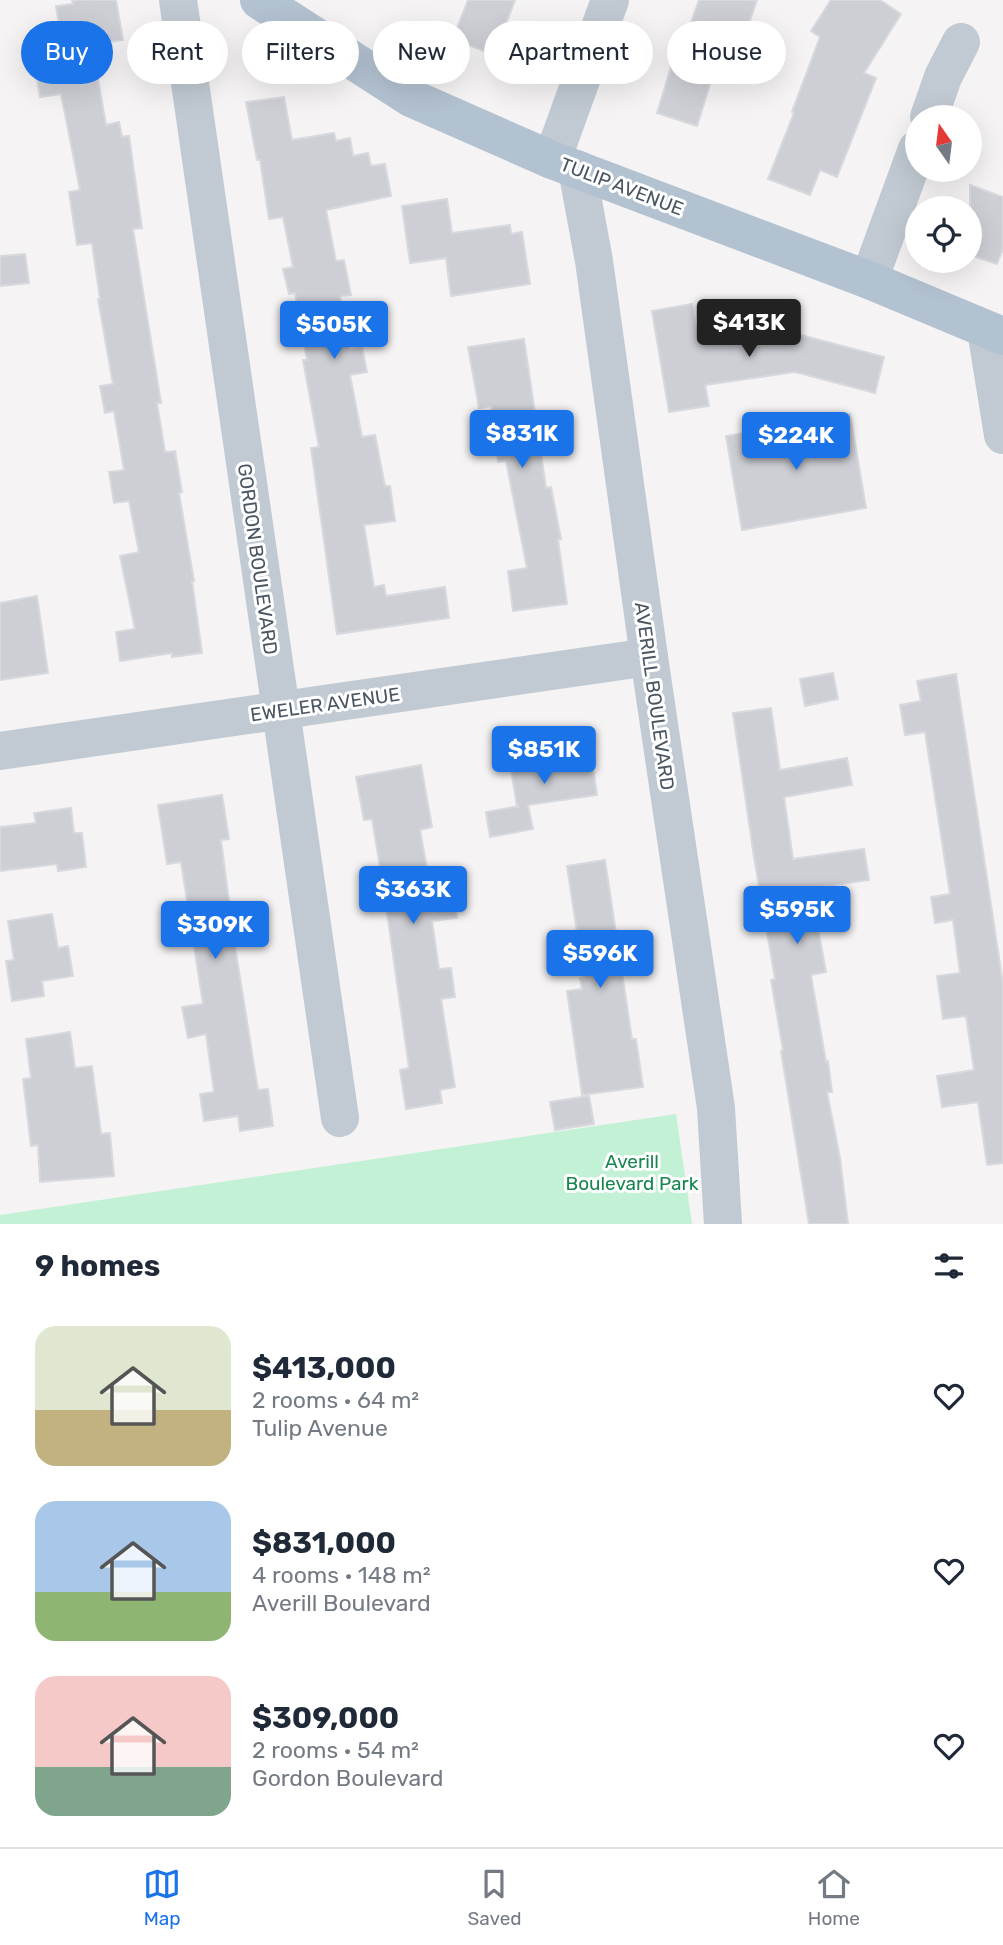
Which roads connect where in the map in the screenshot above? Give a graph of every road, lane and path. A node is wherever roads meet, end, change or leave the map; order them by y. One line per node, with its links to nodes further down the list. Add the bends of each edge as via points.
1 (178, 0): 12 (street, GORDON BOULEVARD)
2 (610, 0): 6 (street)
3 (270, 4): 6 (main road, TULIP AVENUE, via 411,98)
4 (961, 42): 5 (street)
5 (933, 105)
6 (564, 164): 8 (main road, TULIP AVENUE); 11 (street, AVERILL BOULEVARD, via 594,261)
7 (905, 182): 8 (street)
8 (869, 280): 9 (main road, TULIP AVENUE)
9 (995, 333): 10 (street)
10 (1003, 435)
11 (649, 657): 12 (street, EWELER AVENUE); 15 (street, AVERILL BOULEVARD, via 716,1108)
12 (280, 710): 13 (street, EWELER AVENUE); 14 (street, GORDON BOULEVARD)
13 (0, 751)
14 (340, 1118)
15 (723, 1224)

